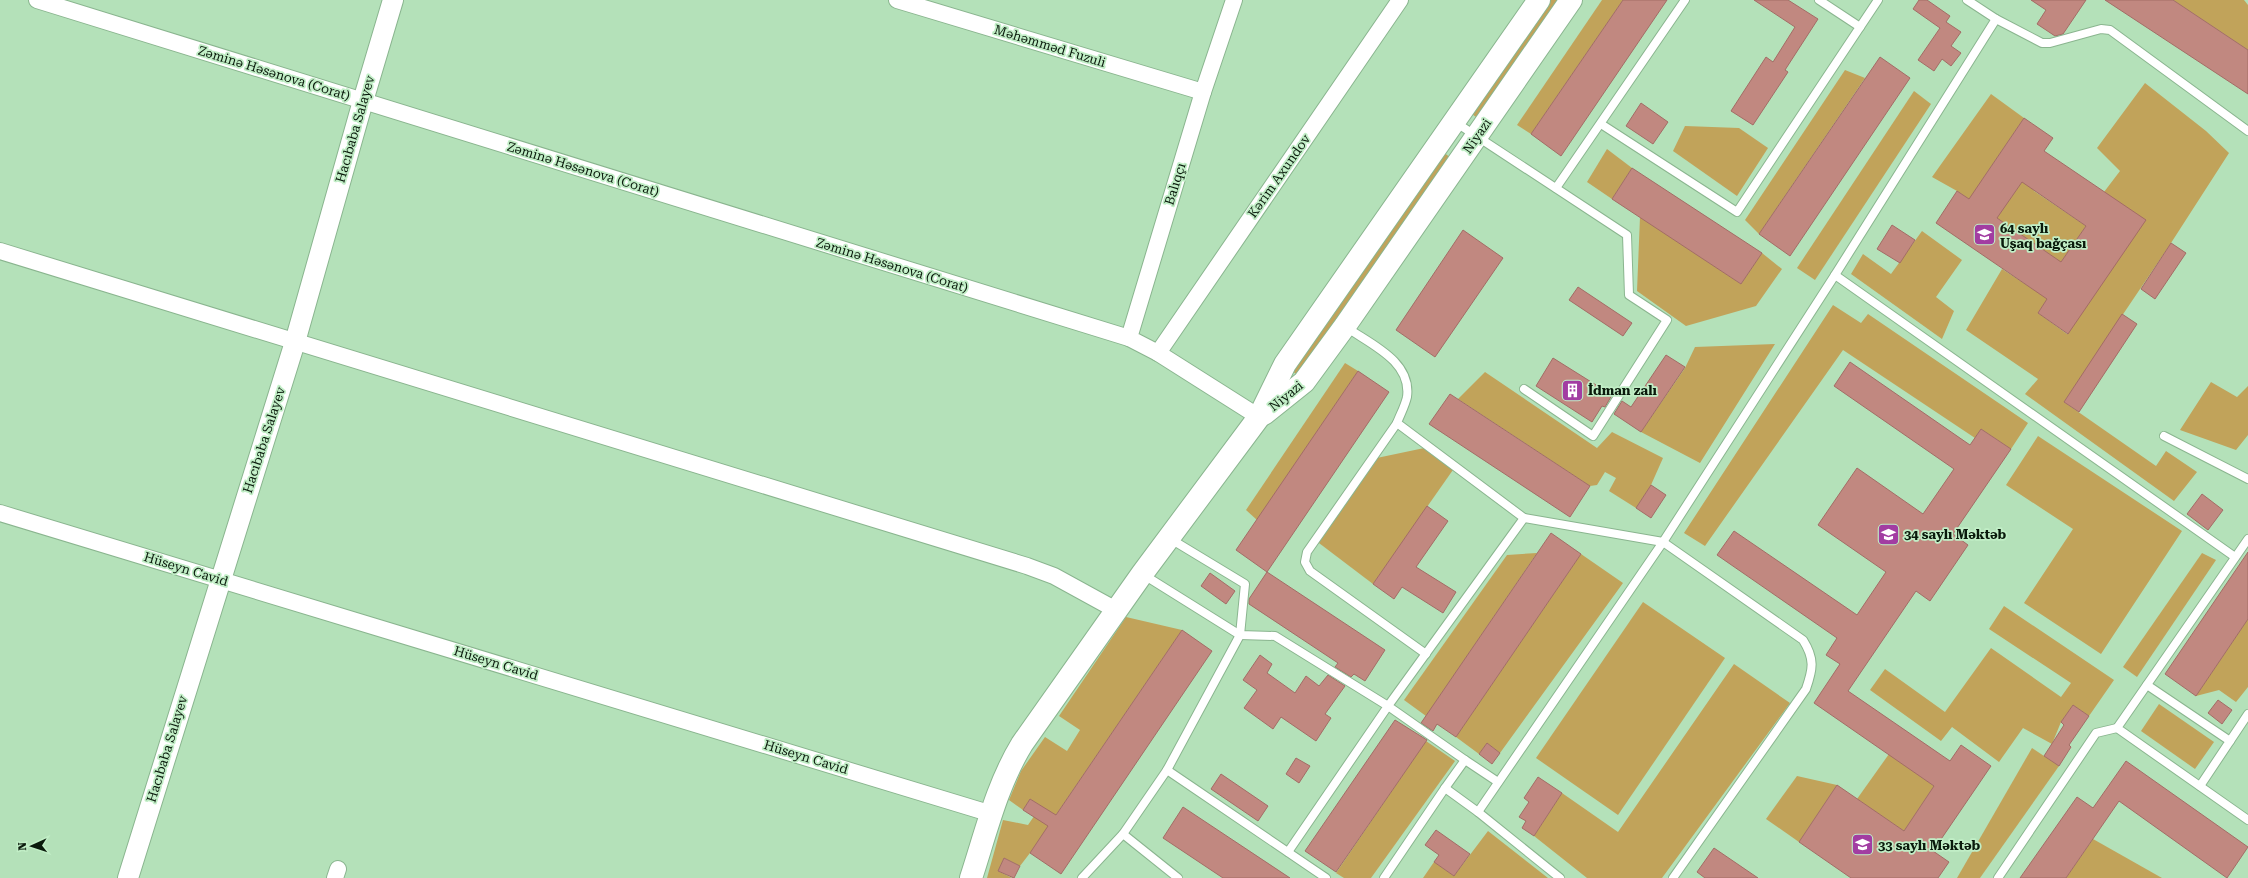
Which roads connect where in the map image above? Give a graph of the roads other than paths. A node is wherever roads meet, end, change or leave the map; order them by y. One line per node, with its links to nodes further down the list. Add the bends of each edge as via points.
1 (37, 0): 15 (street, Zəminə Həsənova (Corat))
2 (393, 0): 15 (street, Hacıbaba Salayev)
3 (897, 0): 14 (street, Məhəmməd Fuzuli)
4 (1234, 0): 14 (street, Balıqçı)
5 (1400, 0): 26 (street, Kərim Axundov)
6 (1539, 0): 16 (main road, Niyazi)
7 (1571, 0): 19 (main road, Niyazi)
8 (1685, 0): 17 (lane)
9 (1819, 0): 13 (lane)
10 (1878, 0): 13 (lane)
11 (1966, 0): 12 (lane)
12 (1996, 19): 18 (lane, via 2042,43 2101,29 2110,30); 22 (lane)
13 (1860, 27): 17 (lane, via 1737,212)
14 (1203, 92): 24 (street, Balıqçı)
15 (363, 101): 24 (street, Zəminə Həsənova (Corat)); 25 (street, Hacıbaba Salayev)
16 (1455, 122): 19 (lane); 28 (main road, Niyazi, via 1285,364)
17 (1601, 124): 20 (lane)
18 (2248, 131)
19 (1477, 136): 20 (lane); 23 (main road, Niyazi)
20 (1556, 188): 27 (lane, via 1627,235 1629,295 1667,320 1593,436)
21 (0, 251): 25 (street)
22 (1835, 275): 36 (lane); 37 (lane)
23 (1345, 326): 28 (main road, Niyazi, via 1304,382); 29 (lane, via 1398,363 1406,378 1407,397)
24 (1129, 338): 26 (street)
25 (295, 342): 39 (street, Hacıbaba Salayev); 40 (street, via 1027,566 1054,576)
26 (1158, 353): 28 (street)
27 (1524, 389)
28 (1259, 417): 34 (main road)
29 (1397, 423): 33 (lane); 42 (lane, via 1307,552 1305,562 1310,571)
30 (2164, 436): 31 (lane)
31 (2248, 479)
32 (0, 514): 39 (street, Hüseyn Cavid)
33 (1524, 518): 36 (lane); 42 (lane)
34 (1168, 538): 38 (main road); 41 (lane, via 1246,584)
35 (2248, 539): 37 (lane)
36 (1663, 542): 50 (lane); 65 (lane, via 1803,640 1808,648 1813,668 1806,689)
37 (2236, 557): 43 (lane)
38 (1142, 574): 40 (main road); 41 (lane)
39 (220, 579): 54 (street, Hüseyn Cavid); 58 (street, Hacıbaba Salayev)
40 (1116, 610): 54 (main road, via 1011,761 999,787)
41 (1240, 635): 44 (lane, via 1275,636); 49 (lane)
42 (1426, 654): 44 (lane)
43 (2147, 685): 46 (lane); 47 (lane)
44 (1388, 706): 48 (lane); 57 (lane)
45 (2248, 714): 47 (lane)
46 (2118, 728): 51 (lane); 66 (lane, via 2096,733)
47 (2230, 741): 51 (lane)
48 (1465, 760): 50 (lane); 52 (lane)
49 (1167, 770): 56 (lane); 57 (lane)
50 (1498, 782): 53 (lane)
51 (2200, 786): 55 (lane)
52 (1445, 788): 53 (lane); 63 (lane)
53 (1478, 812): 64 (lane)
54 (992, 814): 59 (main road)
55 (2248, 820)
56 (1122, 834): 60 (lane); 61 (lane)
57 (1288, 852): 62 (lane)
58 (128, 878)
59 (971, 878)
60 (1083, 878)
61 (1178, 878)
62 (1326, 878)
63 (1384, 878)
64 (1560, 878)
65 (1673, 878)
66 (1998, 878)

